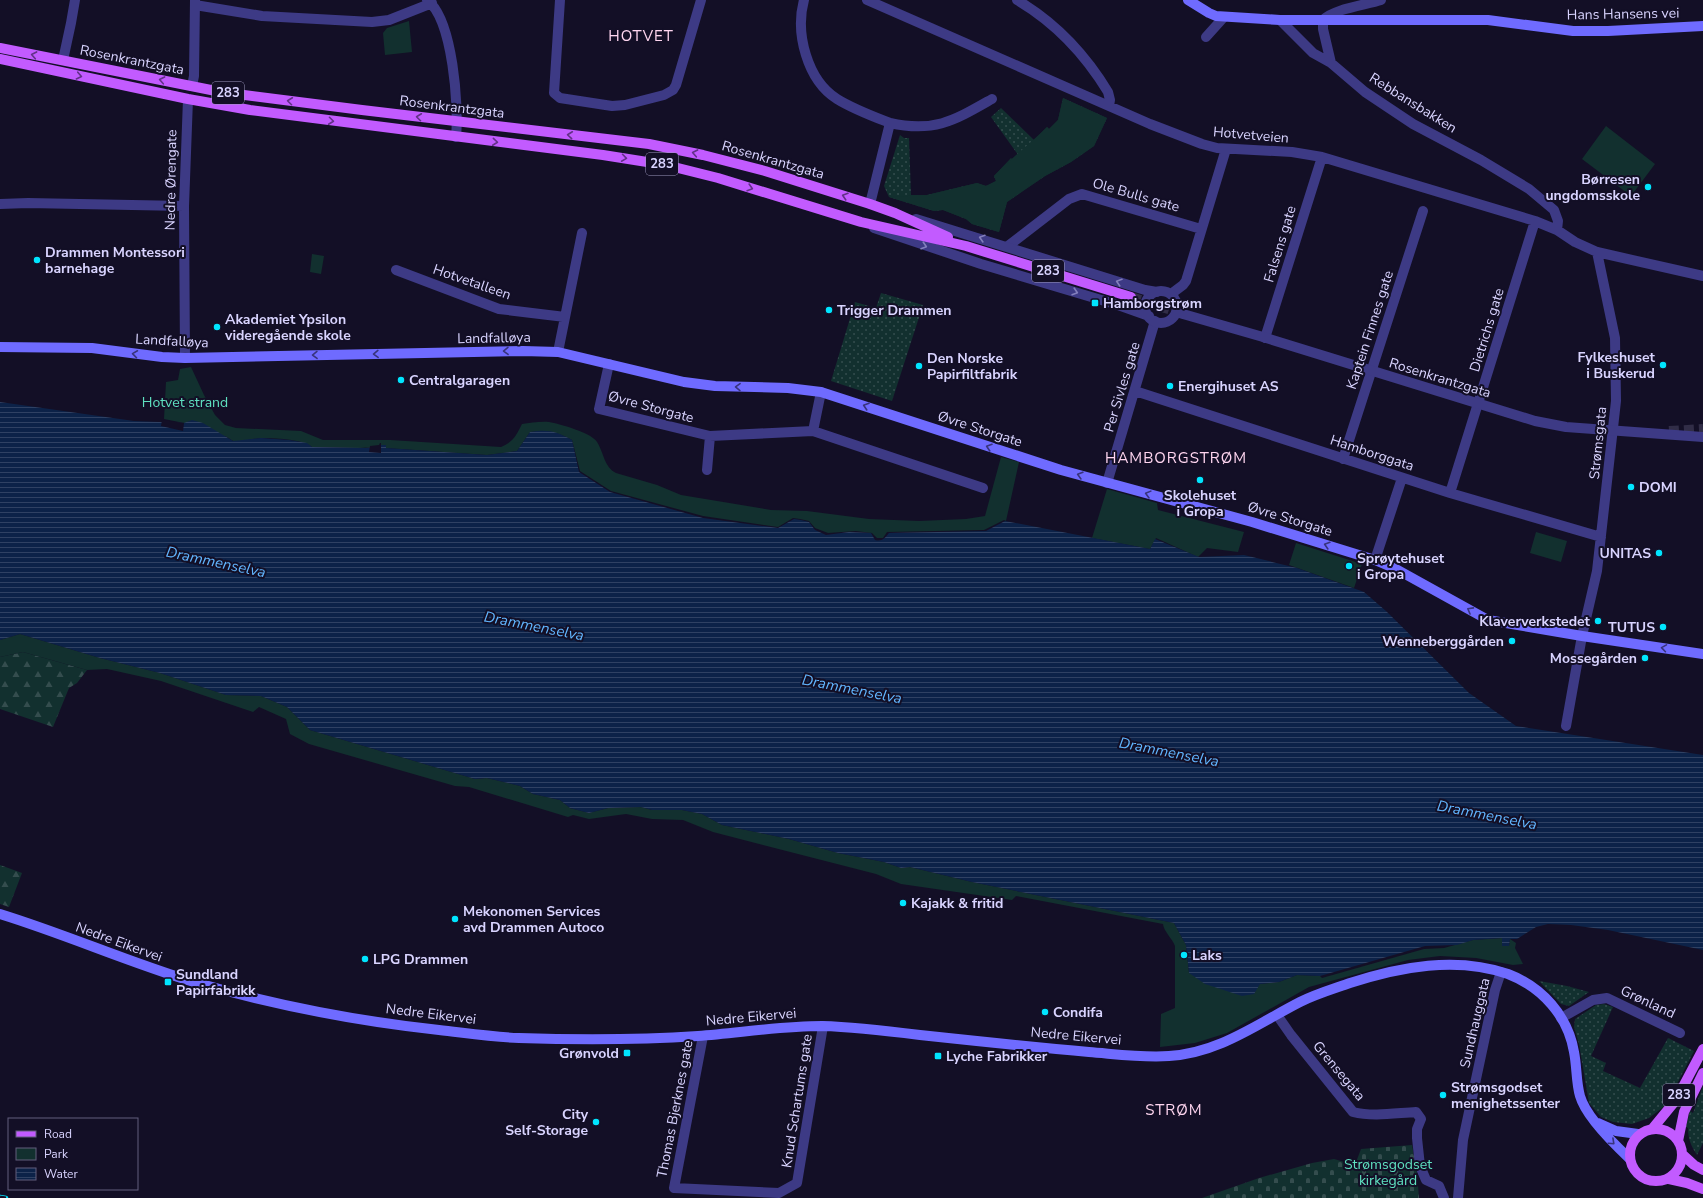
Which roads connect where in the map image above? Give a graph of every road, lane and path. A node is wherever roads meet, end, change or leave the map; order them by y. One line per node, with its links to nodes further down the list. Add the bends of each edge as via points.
1 (75, 0): 20 (street)
2 (560, 0): 3 (street, via 554,93 560,98 612,106 664,95 674,90)
3 (701, 0)
4 (804, 0): 27 (street, via 801,13 803,48 818,81 836,98)
5 (867, 0): 25 (street, Hotvetveien)
6 (1017, 0): 25 (street, via 1049,21 1079,50 1108,92)
7 (1188, 0): 11 (main road, Hans Hansens vei, via 1209,13)
8 (1381, 0): 13 (street, via 1336,13)
9 (429, 2): 10 (street, via 389,20 372,22 262,16); 26 (street, via 440,19 453,61)
10 (195, 3): 22 (street)
11 (1224, 17): 12 (main road, Hans Hansens vei); 17 (street)
12 (1280, 20): 13 (main road, Hans Hansens vei); 21 (street, Rebbansbakken, via 1313,54)
13 (1322, 20): 14 (main road, Hans Hansens vei, via 1488,20 1573,31); 21 (street)
14 (1684, 26): 15 (main road, Hans Hansens vei); 16 (street)
15 (1703, 26)
16 (1703, 32)
17 (1206, 37)
18 (0, 48): 20 (main road, Rosenkrantzgata / 283, one-way to 18)
19 (0, 59): 23 (main road, Rosenkrantzgata / 283, one-way to 23)
20 (63, 60): 22 (main road, Rosenkrantzgata / 283, one-way to 20)
21 (1331, 63): 39 (street, Rebbansbakken, via 1365,92 1413,124 1530,189 1554,210 1558,221)
22 (192, 86): 26 (main road, Rosenkrantzgata / 283, one-way to 22, via 276,100)
23 (188, 99): 28 (main road, Rosenkrantzgata / 283, one-way to 28, via 278,114); 33 (street, Nedre Ørengate)
24 (992, 99): 27 (street, via 946,123 909,128)
25 (1109, 106): 29 (street, Hotvetveien, via 1202,144)
26 (458, 122): 28 (street); 32 (main road, Rosenkrantzgata / 283, one-way to 26, via 702,154 643,144)
27 (890, 123): 32 (street)
28 (456, 137): 37 (main road, Rosenkrantzgata / 283, one-way to 37, via 603,154 666,165)
29 (1226, 149): 30 (street, Hotvetveien, via 1292,152); 38 (street)
30 (1322, 157): 36 (street, Hotvetveien); 52 (street, Falsens gate)
31 (0, 204): 33 (street)
32 (870, 204): 35 (main road, Rosenkrantzgata / 283)
33 (184, 206): 55 (street, Nedre Ørengate)
34 (1423, 211): 57 (street, Kaptein Finnes gate)
35 (895, 213): 41 (main road, Rosenkrantzgata / 283); 42 (street, Rosenkrantzgata, one-way to 35)
36 (1535, 221): 39 (street, Hotvetveien); 60 (street, Dietrichs gate)
37 (861, 222): 41 (main road, Rosenkrantzgata / 283); 51 (street, Rosenkrantzgata, one-way to 51, via 901,238 1118,305)
38 (1201, 229): 42 (street, Ole Bulls gate, via 1082,194 1069,198); 47 (street, via 1186,280 1183,286)
39 (1557, 230): 43 (street, Hotvetveien)
40 (582, 233): 50 (street)
41 (966, 246): 48 (main road, Rosenkrantzgata / 283)
42 (1008, 246): 46 (street, Rosenkrantzgata, one-way to 42)
43 (1597, 252): 45 (street, Hotvetveien); 62 (street, Strømsgata, via 1615,338)
44 (396, 270): 50 (street, Hotvetalleen, via 499,309)
45 (1703, 276)
46 (1157, 292): 47 (street); 51 (street, via 1152,294 1145,307)
47 (1171, 294): 49 (street, via 1176,302)
48 (1131, 297)
49 (1176, 312): 51 (street, via 1165,322); 52 (street, Rosenkrantzgata)
50 (565, 317): 54 (street)
51 (1152, 319): 58 (street, Per Sivles gate)
52 (1265, 338): 57 (street, Rosenkrantzgata)
53 (0, 347): 55 (main road, Landfalløya, one-way to 53, via 162,358 92,348)
54 (558, 352): 55 (main road, Landfalløya, one-way to 55); 56 (main road, Øvre Storgate)
55 (185, 358)
56 (609, 364): 59 (main road, Øvre Storgate, one-way to 56, via 684,382); 63 (street, Øvre Storgate, via 599,408)
57 (1372, 371): 60 (street, Rosenkrantzgata); 65 (street, Kaptein Finnes gate)
58 (1135, 391): 65 (street, Hamborggata); 68 (street, Per Sivles gate)
59 (821, 392): 61 (street); 68 (main road, Øvre Storgate, one-way to 59)
60 (1478, 404): 62 (street, Rosenkrantzgata, via 1535,421 1566,427); 70 (street, Dietrichs gate)
61 (813, 431): 63 (street, Øvre Storgate); 69 (street, Øvre Storgate)
62 (1614, 431): 64 (street, Rosenkrantzgata); 71 (street, Strømsgata)
63 (710, 436): 66 (street)
64 (1703, 437)
65 (1343, 459): 67 (street, Hamborggata)
66 (707, 470)
67 (1402, 478): 70 (street, Hamborggata); 72 (street)
68 (1107, 483): 72 (main road, Øvre Storgate, one-way to 68, via 1252,522)
69 (983, 488)
70 (1450, 493): 71 (street, Hamborggata)
71 (1601, 537): 73 (street, Strømsgata, via 1597,571)
72 (1375, 560): 73 (main road, Øvre Storgate, one-way to 72, via 1488,620)
73 (1582, 636): 74 (main road, Øvre Storgate, one-way to 73); 75 (street, Strømsgata)
74 (1703, 654)
75 (1566, 726)
76 (0, 914): 82 (main road, Nedre Eikervei, via 192,981 334,1015 401,1026 521,1038)
77 (1501, 972): 78 (main road, Nedre Eikervei, via 1439,964 1396,970 1330,990); 79 (main road, Nedre Eikervei, via 1529,984 1554,1007); 96 (street, Sundhauggata, via 1493,998 1463,1140)
78 (1277, 1015): 80 (main road, Nedre Eikervei, via 1214,1047 1172,1056 1057,1049); 95 (street, Grensegata, via 1353,1112 1419,1114 1421,1119 1416,1138 1420,1166 1426,1180 1439,1186)
79 (1561, 1018): 81 (street, Grønland, via 1593,1000 1607,998); 85 (main road, Nedre Eikervei, via 1573,1047 1581,1101)
80 (823, 1026): 82 (main road, Nedre Eikervei, via 785,1027); 93 (street, Knud Schartums gate, via 797,1183 779,1193)
81 (1680, 1033)
82 (703, 1036): 93 (street, Thomas Bjerknes gate)
83 (1703, 1048): 86 (main road, 283, via 1676,1100)
84 (1703, 1073): 88 (main road, 283, via 1684,1112)
85 (1597, 1123): 87 (main road, via 1616,1131); 90 (main road, Nedre Eikervei, one-way to 90, via 1606,1137)
86 (1653, 1128): 87 (main road, 283); 88 (main road, via 1671,1133)
87 (1638, 1134): 90 (main road, via 1630,1148)
88 (1678, 1141): 89 (main road, 283)
89 (1682, 1154): 91 (main road); 92 (main road, via 1679,1169)
90 (1629, 1158): 92 (main road, via 1632,1167 1644,1179)
91 (1703, 1170)
92 (1669, 1179): 94 (main road)
93 (674, 1188)
94 (1703, 1189)
95 (1444, 1198)
96 (1458, 1198)

